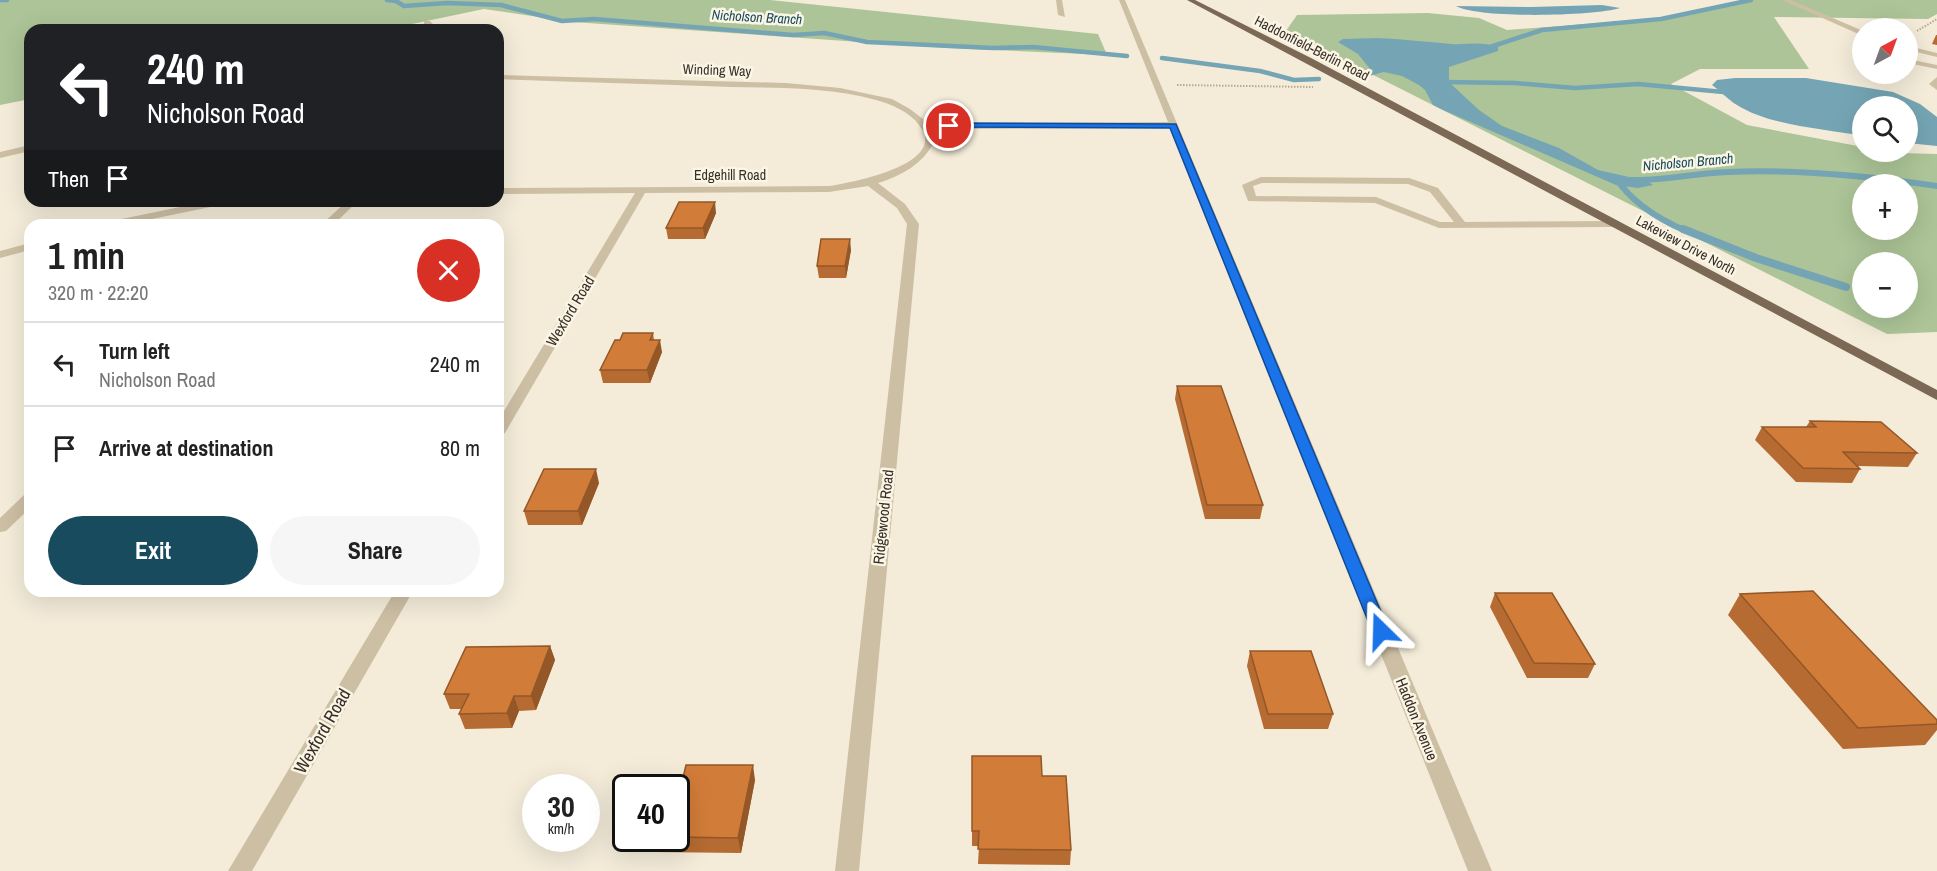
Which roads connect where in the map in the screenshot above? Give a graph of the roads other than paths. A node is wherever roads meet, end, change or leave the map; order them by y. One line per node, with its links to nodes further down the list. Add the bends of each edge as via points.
1 (1059, 0): 5 (street)
2 (1122, 0): 15 (street, Haddon Avenue)
3 (1190, 0): 14 (main road, Haddonfield-Berlin Road)
4 (1785, 0): 6 (street)
5 (1062, 15)
6 (1852, 29)
7 (1918, 50): 8 (street)
8 (1937, 55)
9 (1918, 63): 10 (street)
10 (1937, 67)
11 (504, 76): 16 (street, Winding Way, via 823,88 878,98 911,112)
12 (1937, 80): 13 (street, via 1933,84)
13 (1937, 87)
14 (1422, 120): 26 (main road, Lakeview Drive North)
15 (1173, 125): 16 (street); 37 (street, Haddon Avenue)
16 (926, 126): 19 (street, Edgehill Road, via 929,144 922,155 906,167)
17 (24, 149): 18 (street)
18 (0, 154)
19 (870, 182): 20 (street, Edgehill Road, via 829,189); 36 (street, Ridgewood Road, via 901,206 913,224)
20 (642, 190): 21 (street, Edgehill Road); 31 (street, Wexford Road)
21 (504, 191)
22 (196, 207): 24 (street)
23 (346, 207): 25 (street)
24 (136, 219)
25 (334, 219)
26 (1615, 224): 27 (street); 30 (main road, Lakeview Drive North)
27 (1462, 225): 27 (street, via 1439,225 1376,200 1252,199 1247,185 1261,180 1409,181 1434,190)
28 (24, 248): 29 (street)
29 (0, 255)
30 (1937, 396)
31 (504, 423)
32 (24, 505): 33 (street)
33 (0, 527)
34 (400, 597): 35 (street, Wexford Road)
35 (240, 871)
36 (847, 871)
37 (1480, 871)

